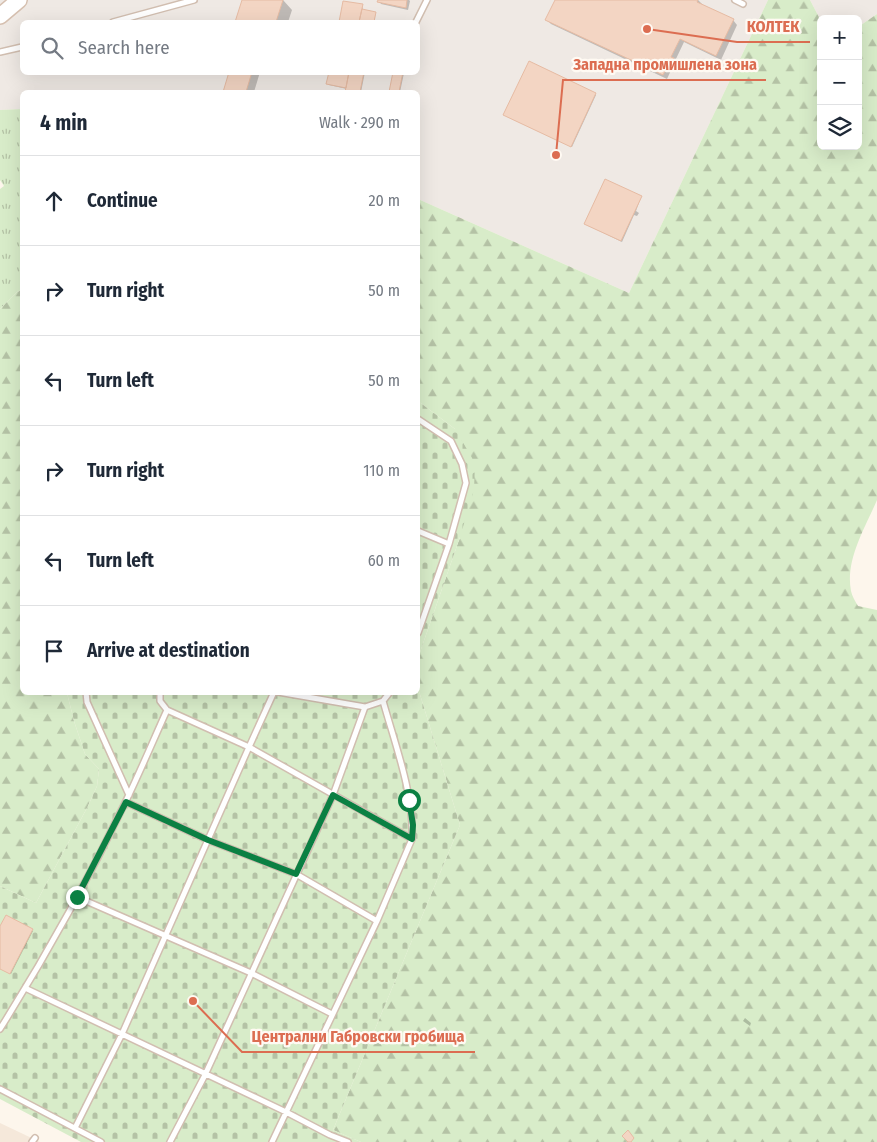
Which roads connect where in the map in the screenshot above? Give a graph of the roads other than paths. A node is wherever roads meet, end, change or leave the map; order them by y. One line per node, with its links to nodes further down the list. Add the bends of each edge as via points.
1 (19, 0): 6 (main road)
2 (194, 0): 7 (lane)
3 (428, 0): 8 (lane)
4 (735, 0): 5 (lane)
5 (744, 4)
6 (0, 16)
7 (119, 20)
8 (417, 20)
9 (20, 48): 10 (lane)
10 (0, 52)
11 (420, 420): 13 (lane, via 451,441 462,464 466,483)
12 (420, 532): 13 (lane)
13 (448, 544): 14 (lane)
14 (420, 627)
15 (86, 695): 24 (lane)
16 (160, 695): 22 (lane, via 160,701)
17 (273, 695): 23 (lane)
18 (295, 695): 21 (lane)
19 (388, 695): 20 (lane)
20 (383, 701): 21 (lane); 27 (lane, via 409,800)
21 (365, 707): 25 (lane)
22 (167, 710): 23 (lane); 24 (lane)
23 (249, 747): 25 (lane); 28 (lane)
24 (129, 795): 26 (lane)
25 (333, 795): 27 (lane); 29 (lane)
26 (126, 802): 28 (lane); 30 (lane)
27 (412, 839): 31 (lane)
28 (208, 840): 29 (lane); 32 (lane)
29 (296, 874): 31 (lane); 33 (lane)
30 (77, 897): 32 (lane); 34 (lane)
31 (377, 921): 35 (lane)
32 (165, 936): 33 (lane); 37 (lane)
33 (251, 974): 35 (lane); 38 (lane)
34 (25, 988): 36 (lane); 37 (lane)
35 (332, 1014): 40 (lane)
36 (0, 1028)
37 (122, 1034): 38 (lane); 41 (lane)
38 (206, 1075): 40 (lane); 43 (lane)
39 (0, 1089): 41 (lane)
40 (286, 1112): 44 (lane); 45 (lane)
41 (75, 1128): 42 (lane)
42 (101, 1142)
43 (170, 1142)
44 (272, 1142)
45 (348, 1142)

